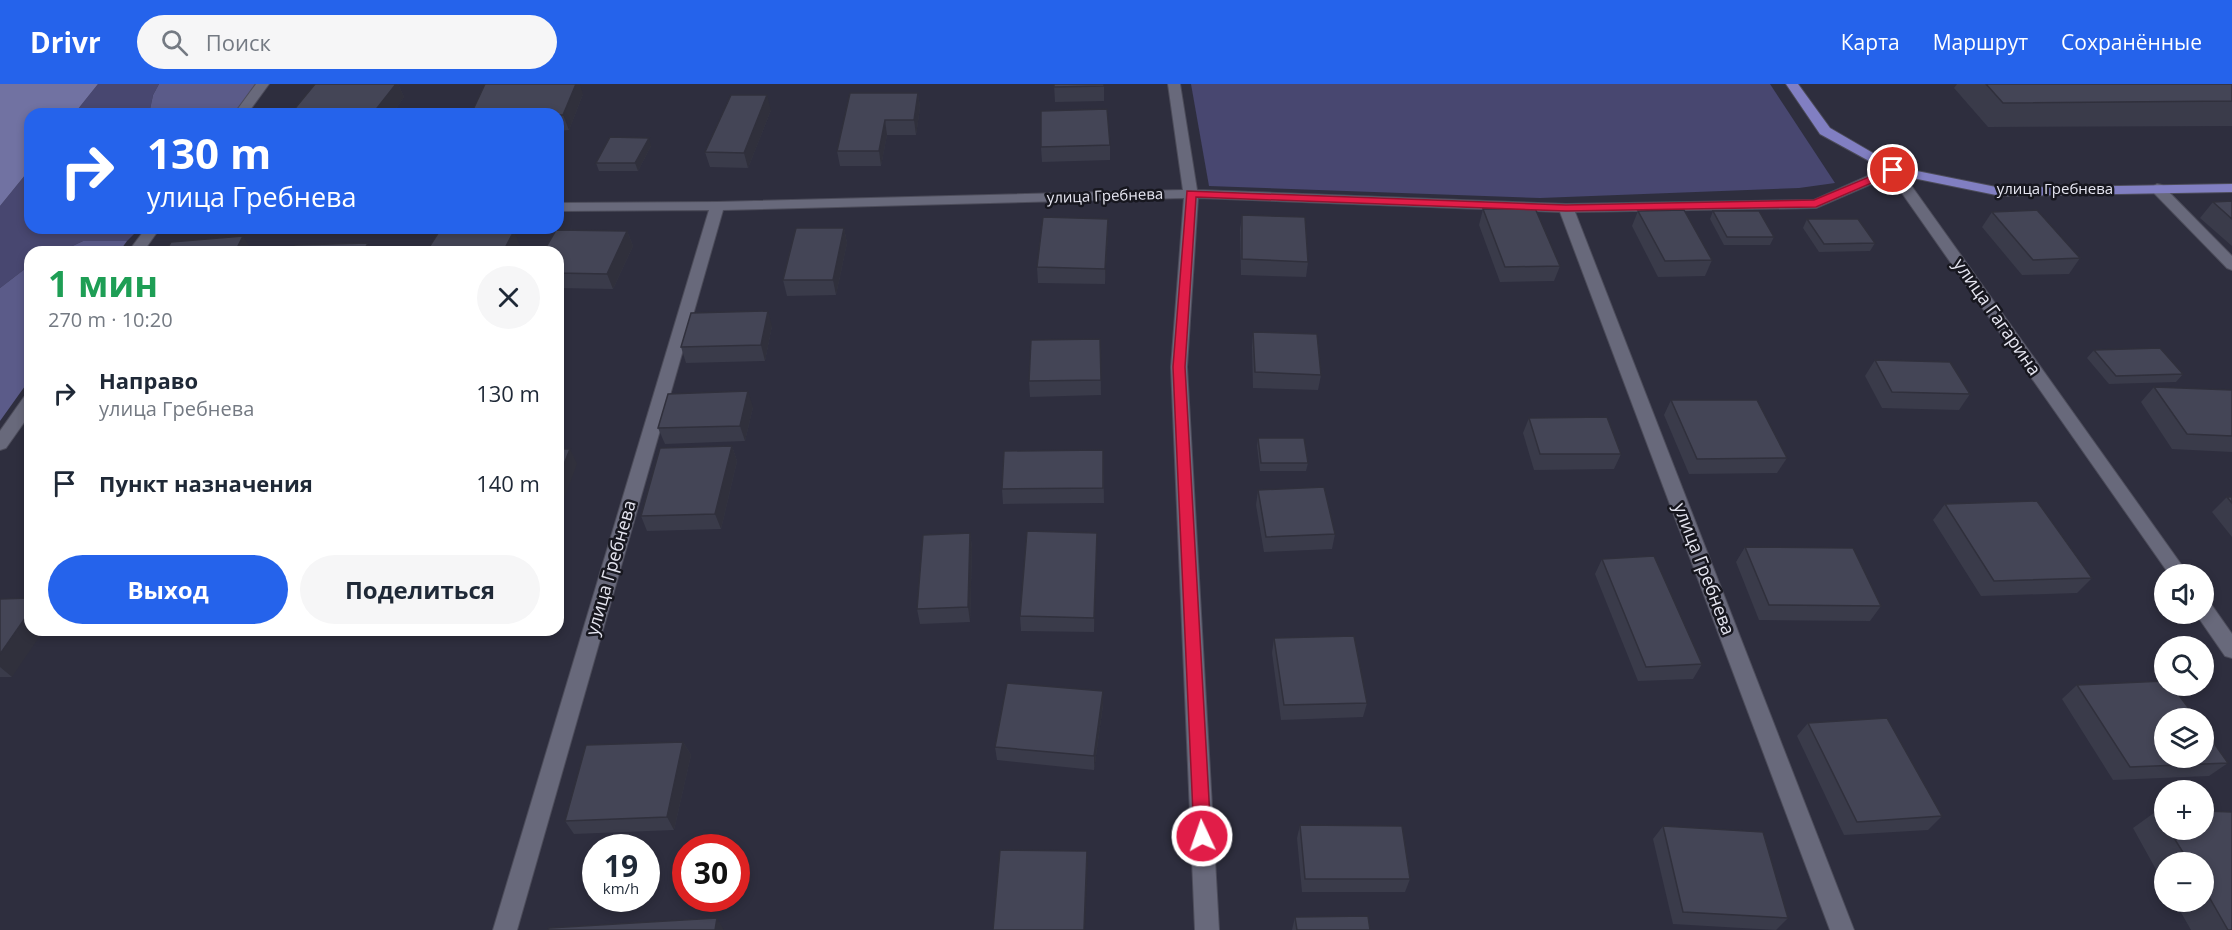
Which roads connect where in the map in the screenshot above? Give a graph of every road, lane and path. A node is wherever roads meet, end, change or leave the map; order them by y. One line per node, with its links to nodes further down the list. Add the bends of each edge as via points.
1 (263, 84): 4 (street)
2 (1174, 84): 8 (street)
3 (1792, 84): 5 (main road, улица Гагарина, via 1825,131)
4 (245, 108)
5 (1893, 170): 6 (main road, улица Гребнева, via 2001,192); 11 (street, улица Гребнева, via 1816,204); 15 (street, улица Гагарина)
6 (2157, 188): 7 (main road, улица Гребнева); 12 (street)
7 (2232, 188)
8 (1191, 194): 9 (street, улица Гребнева); 11 (street, улица Гребнева); 19 (street, via 1179,367)
9 (717, 206): 10 (street, улица Гребнева); 18 (street, улица Гребнева)
10 (564, 207)
11 (1566, 208): 20 (street, улица Гребнева)
12 (2232, 265)
13 (24, 410): 14 (street)
14 (0, 444)
15 (2171, 564)
16 (2214, 624): 17 (street)
17 (2232, 650)
18 (505, 930)
19 (1207, 930)
20 (1842, 930)

